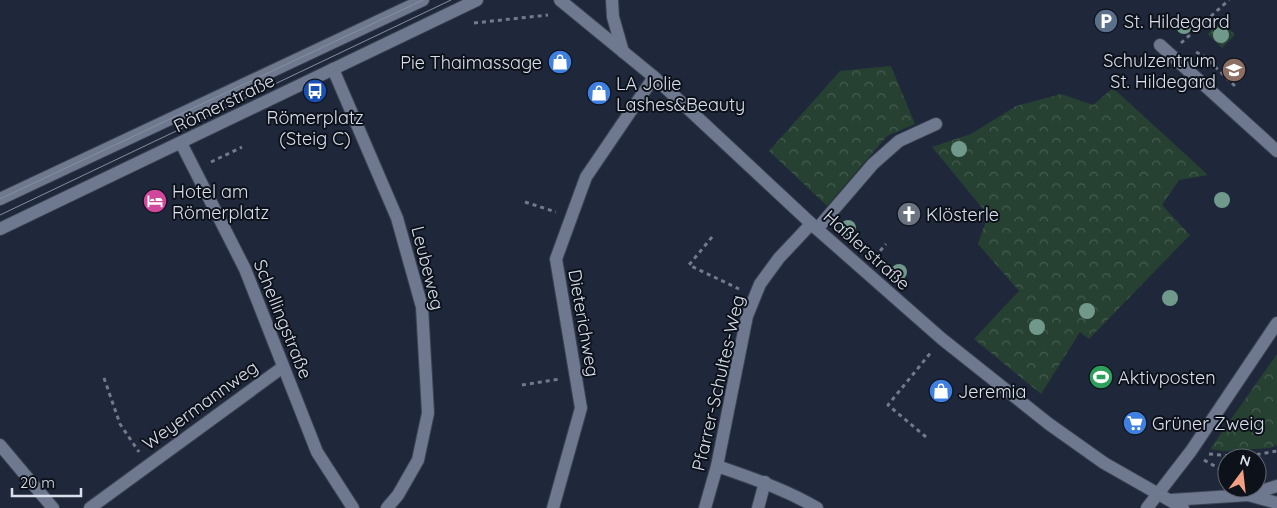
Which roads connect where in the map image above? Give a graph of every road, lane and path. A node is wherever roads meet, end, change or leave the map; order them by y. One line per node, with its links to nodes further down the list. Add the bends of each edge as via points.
1 (422, 0): 18 (street, Römerstraße)
2 (477, 0): 11 (street, Römerstraße)
3 (560, 0): 10 (street, Haßlerstraße)
4 (612, 0): 10 (street, via 613,17)
5 (1229, 0): 8 (path)
6 (548, 15): 7 (path)
7 (470, 23)
8 (1180, 44)
9 (1160, 46): 16 (street)
10 (623, 52): 12 (street, Haßlerstraße)
11 (333, 69): 14 (street, Römerstraße); 50 (street, Leubeweg, via 397,218 422,307 428,413 418,460 398,496)
12 (654, 77): 20 (street, Dieterichweg, via 586,177); 21 (street, Haßlerstraße)
13 (936, 124): 21 (street, Pfarrer-Schultes-Weg, via 899,141)
14 (181, 143): 17 (street, Schellingstraße); 22 (street, Römerstraße)
15 (242, 148): 17 (path)
16 (1277, 151)
17 (194, 170): 29 (street, Schellingstraße, via 245,269)
18 (0, 199)
19 (525, 202): 20 (path)
20 (571, 218): 30 (street, Dieterichweg, via 556,259)
21 (814, 226): 26 (street, Pfarrer-Schultes-Weg, via 779,258 760,284); 28 (street, Haßlerstraße)
22 (0, 229)
23 (712, 237): 26 (path, via 689,264)
24 (886, 244): 25 (path)
25 (871, 262)
26 (755, 297): 39 (street, Pfarrer-Schultes-Weg, via 748,316)
27 (1277, 323): 35 (street)
28 (942, 339): 33 (path, via 888,405); 42 (street, Haßlerstraße, via 1049,424 1104,463)
29 (283, 367): 38 (street, Weyermannweg); 49 (street, Schellingstraße, via 317,452)
30 (575, 377): 32 (path); 51 (street, Dieterichweg, via 581,408)
31 (104, 378): 38 (path, via 120,424)
32 (522, 385)
33 (926, 438)
34 (0, 445): 47 (street)
35 (1191, 451): 36 (path, via 1243,457); 42 (street)
36 (1277, 451)
37 (1202, 458): 40 (path)
38 (148, 465): 48 (street, Weyermannweg)
39 (716, 466): 41 (street); 52 (street, Pfarrer-Schultes-Weg)
40 (1217, 467)
41 (765, 482): 53 (street); 54 (street)
42 (1157, 494): 45 (street, Haßlerstraße); 55 (street)
43 (1217, 497): 45 (street, Haßlerstraße)
44 (1259, 498): 46 (street, Haßlerstraße)
45 (1171, 500): 56 (street, Haßlerstraße)
46 (1277, 503)
47 (53, 508)
48 (90, 508)
49 (354, 508)
50 (387, 508)
51 (554, 508)
52 (705, 508)
53 (758, 508)
54 (817, 508)
55 (1147, 508)
56 (1183, 508)

